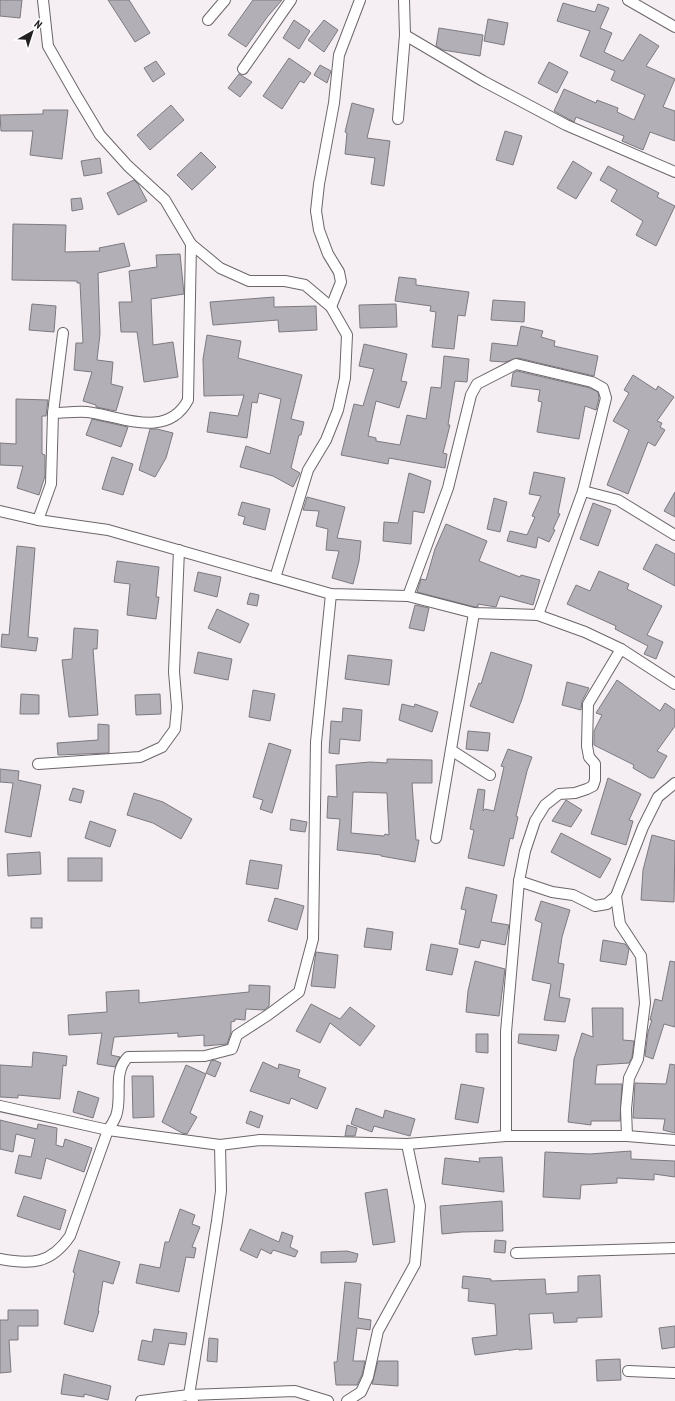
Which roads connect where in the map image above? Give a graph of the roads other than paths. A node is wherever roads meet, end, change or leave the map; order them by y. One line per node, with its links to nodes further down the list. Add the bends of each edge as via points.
1 (43, 0): 13 (street, via 48,46 100,135 128,166 165,200)
2 (225, 0): 7 (street)
3 (291, 0): 10 (street)
4 (360, 0): 14 (street, via 339,55 334,103 316,211 319,230 328,254 339,272 341,282)
5 (404, 0): 9 (street)
6 (628, 0): 8 (street)
7 (208, 20)
8 (675, 27)
9 (405, 35): 11 (street); 12 (street, via 483,81 566,125)
10 (243, 69)
11 (398, 119)
12 (675, 172)
13 (192, 244): 14 (street, via 220,268 249,281 285,281 305,285); 16 (street, via 188,400 178,415 162,421 144,423 86,412)
14 (331, 307): 22 (street, via 347,335 345,378 338,410 326,440 308,470)
15 (62, 333): 16 (street)
16 (53, 413): 19 (street, via 51,484)
17 (583, 491): 20 (street, via 618,500); 24 (street, via 606,398 603,388 592,382 516,364 477,384 471,395 448,488); 26 (street)
18 (0, 512): 19 (street)
19 (38, 520): 21 (street, via 108,530)
20 (675, 535)
21 (179, 550): 22 (street); 30 (street, via 174,672 177,707 175,729 162,747 140,757)
22 (275, 578): 23 (street)
23 (331, 594): 24 (street); 37 (street, via 316,742 313,939 299,992 237,1035 232,1049 205,1056 128,1057 120,1070 116,1115)
24 (408, 596): 25 (street)
25 (474, 613): 26 (street); 29 (street)
26 (538, 615): 27 (street, via 585,632)
27 (620, 649): 28 (street); 34 (street, via 588,704 587,746 595,764 595,780 587,789 559,794 545,805 534,821)
28 (675, 684)
29 (451, 750): 31 (street); 33 (street)
30 (38, 764)
31 (490, 775)
32 (675, 783): 35 (street, via 658,797 643,827)
33 (436, 838)
34 (519, 881): 35 (street, via 552,892 573,895 595,906 607,904); 38 (street, via 506,1032)
35 (616, 896): 39 (street, via 620,924 640,956 645,1003 638,1059 629,1078)
36 (0, 1106): 37 (street)
37 (108, 1130): 42 (street); 45 (street, via 76,1222 62,1248 52,1256 24,1264)
38 (506, 1136): 39 (street); 41 (street)
39 (627, 1136): 40 (street)
40 (675, 1140)
41 (407, 1144): 42 (street, via 260,1140); 51 (street, via 420,1206 415,1264 378,1331 368,1377 361,1392)
42 (220, 1145): 48 (street, via 221,1191)
43 (675, 1248): 44 (street)
44 (516, 1253)
45 (0, 1259)
46 (628, 1371): 47 (street)
47 (675, 1373)
48 (191, 1398): 49 (street); 50 (street, via 295,1391)
49 (141, 1401)
50 (328, 1401)
51 (347, 1401)

